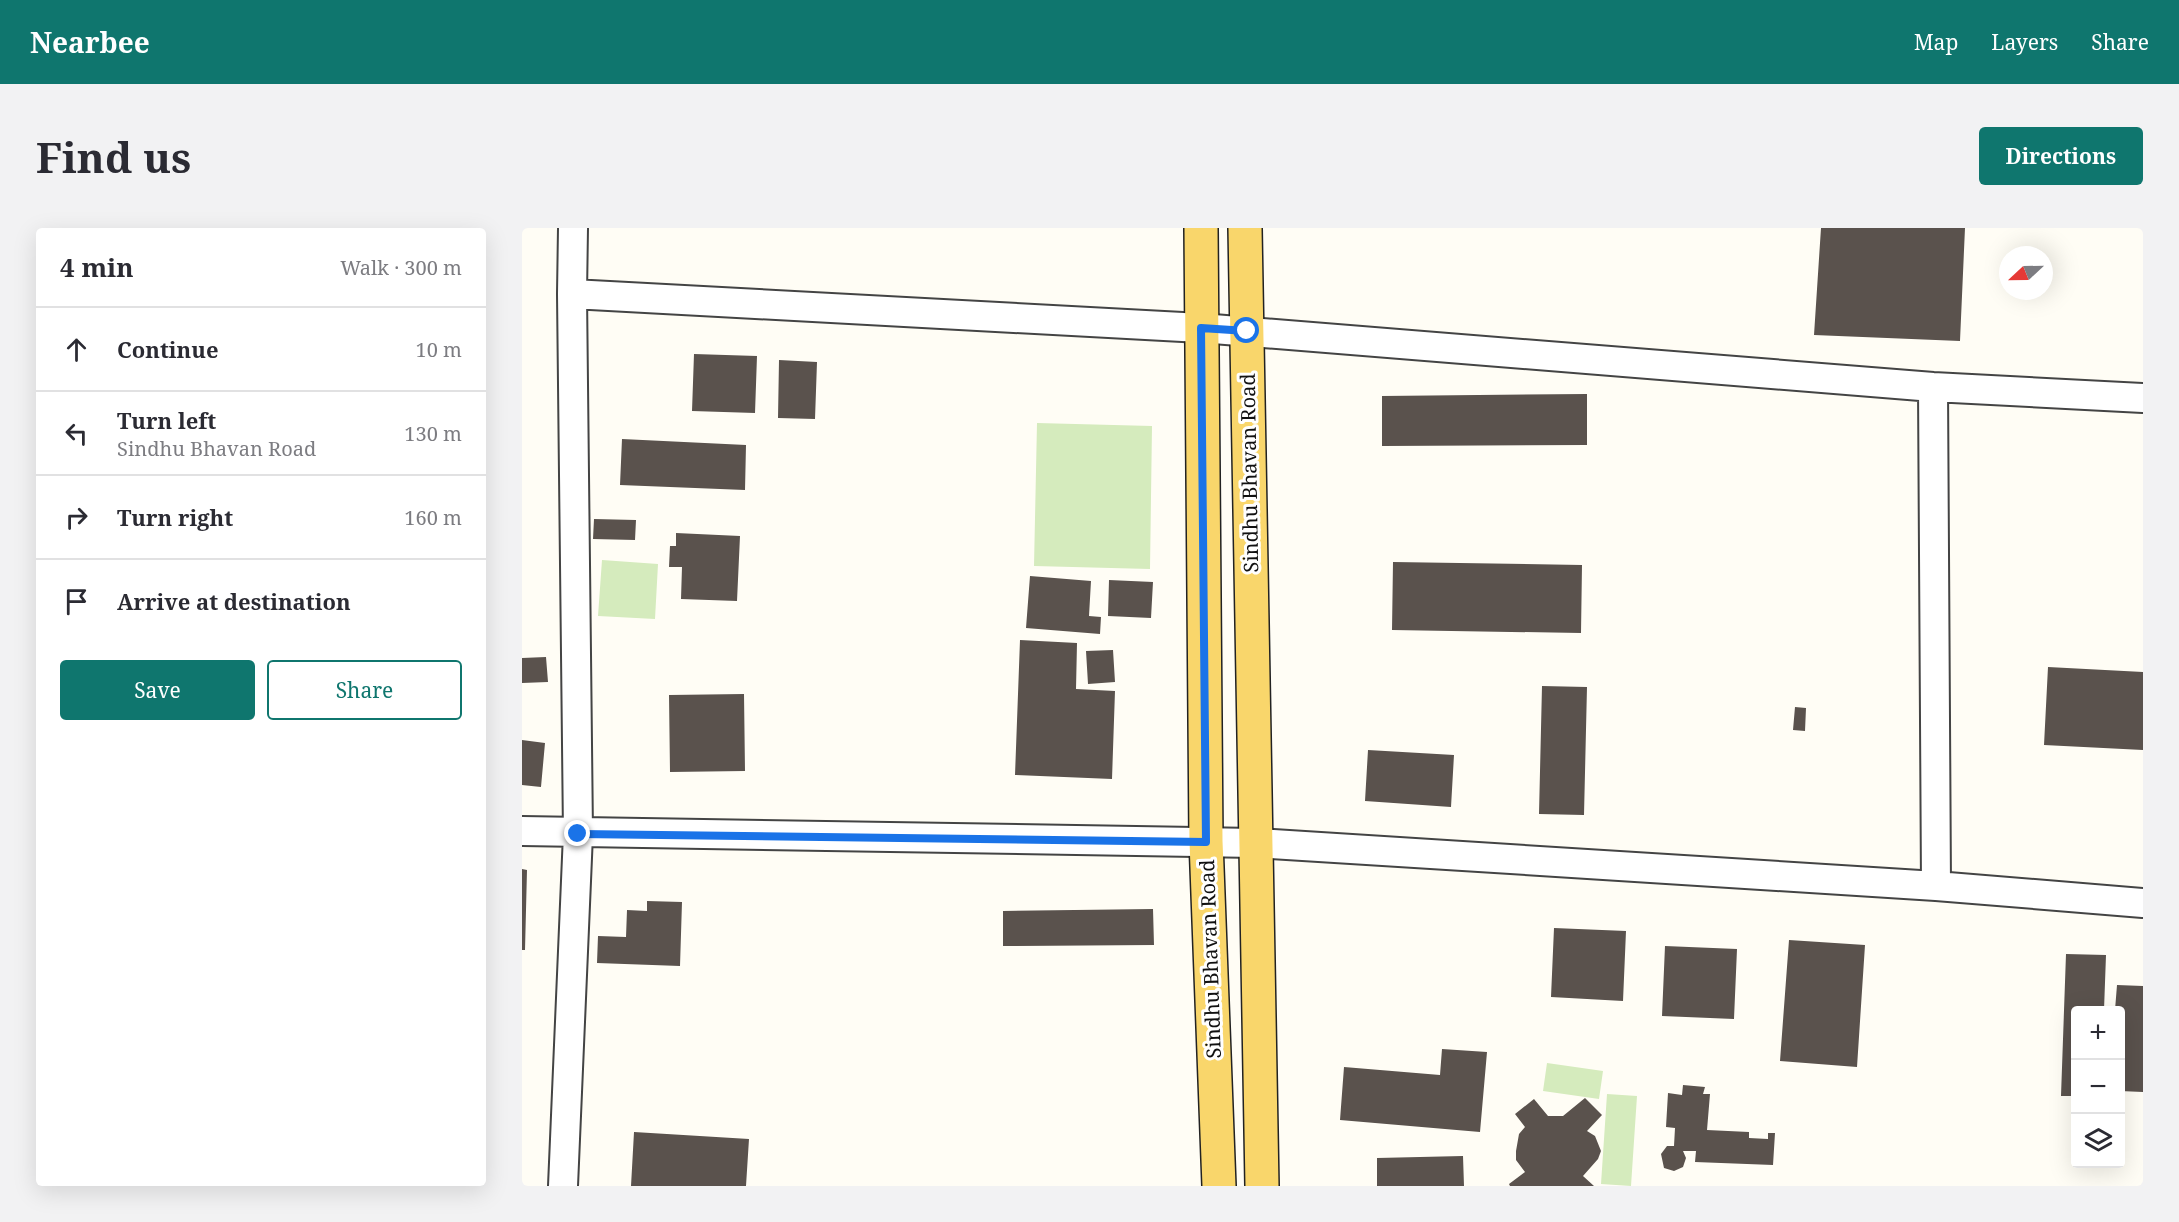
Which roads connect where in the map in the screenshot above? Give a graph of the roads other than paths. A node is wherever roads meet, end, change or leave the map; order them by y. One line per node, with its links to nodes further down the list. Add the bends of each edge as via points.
1 (573, 228): 4 (street)
2 (1201, 228): 5 (main road, Sindhu Bhavan Road)
3 (1245, 228): 6 (main road, Sindhu Bhavan Road)
4 (572, 294): 5 (street); 10 (street)
5 (1201, 328): 6 (street); 11 (main road, Sindhu Bhavan Road)
6 (1247, 331): 7 (street); 12 (main road, Sindhu Bhavan Road)
7 (1933, 387): 8 (street); 13 (street)
8 (2143, 398)
9 (522, 831): 10 (street)
10 (578, 834): 11 (street); 15 (street)
11 (1206, 842): 12 (street); 16 (main road, Sindhu Bhavan Road)
12 (1256, 843): 13 (street); 17 (main road, Sindhu Bhavan Road)
13 (1936, 886): 14 (street)
14 (2143, 903)
15 (562, 1186)
16 (1219, 1186)
17 (1262, 1186)

